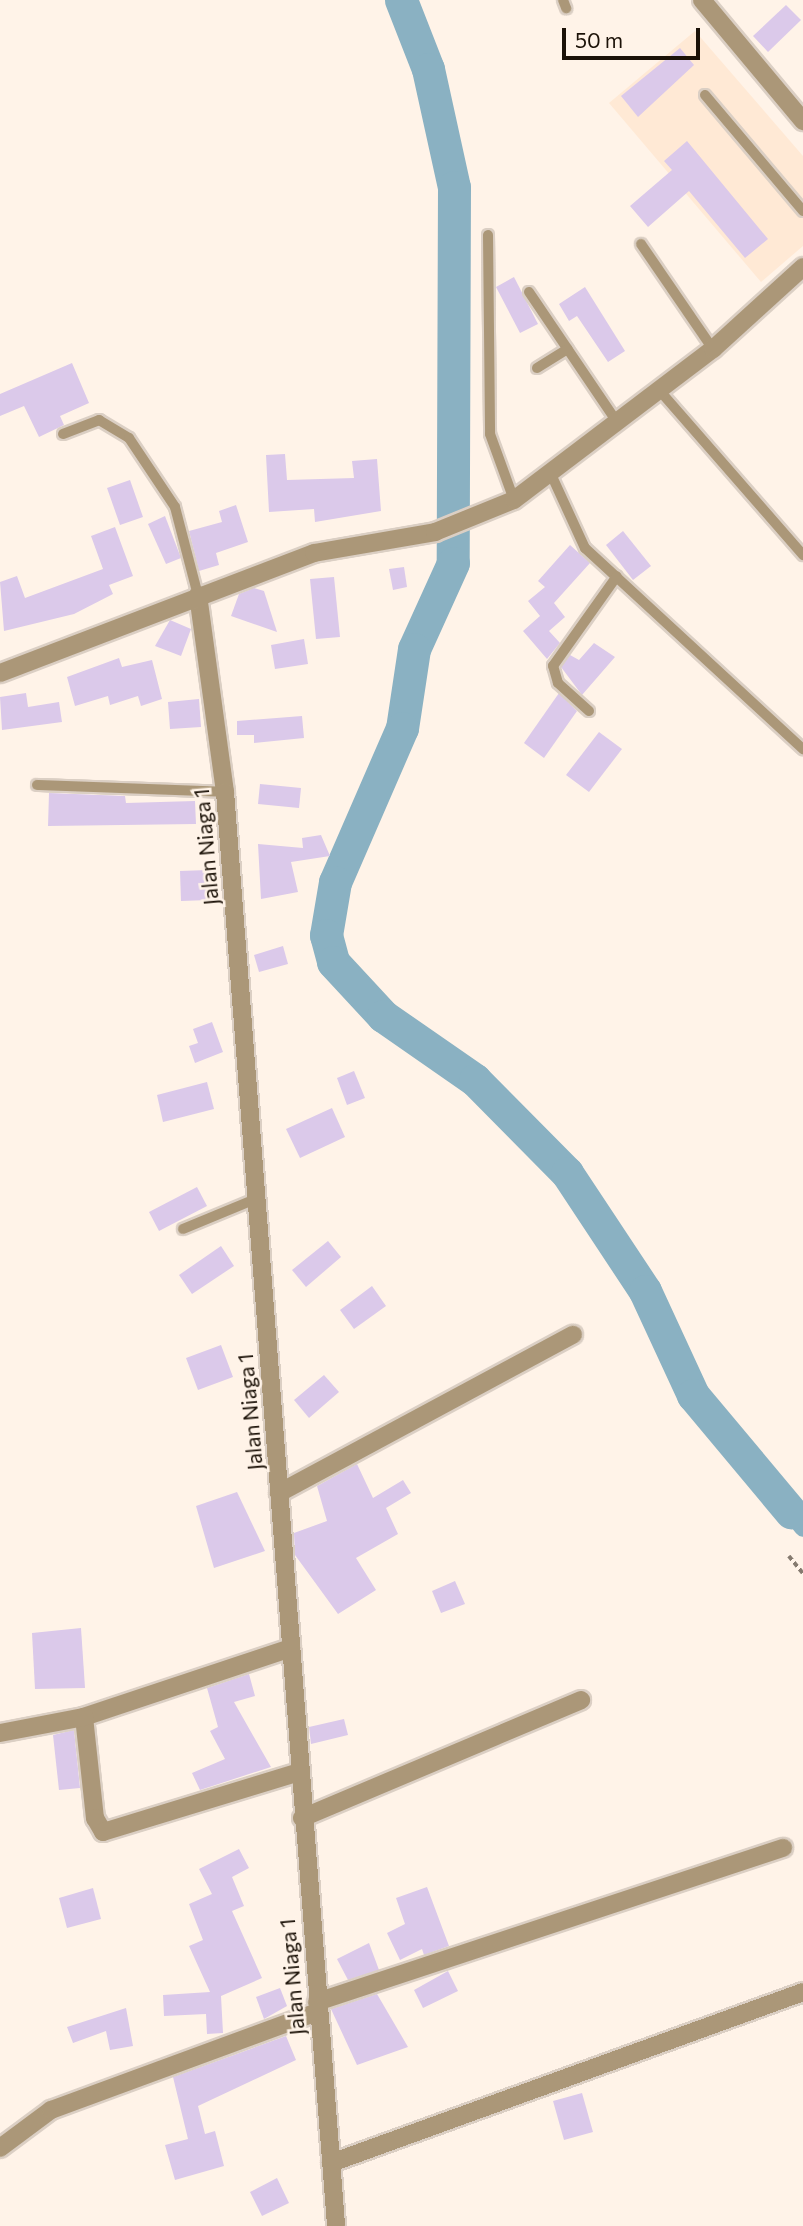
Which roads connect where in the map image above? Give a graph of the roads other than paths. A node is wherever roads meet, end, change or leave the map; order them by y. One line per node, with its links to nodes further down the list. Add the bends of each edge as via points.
1 (702, 0): 3 (street)
2 (705, 95): 4 (lane)
3 (803, 121)
4 (803, 211)
5 (488, 235): 16 (lane, via 491,434)
6 (641, 244): 10 (lane)
7 (802, 269): 10 (street)
8 (529, 292): 9 (lane)
9 (567, 349): 11 (lane); 13 (lane)
10 (713, 349): 12 (street)
11 (537, 368)
12 (660, 391): 13 (street); 17 (lane)
13 (615, 419): 15 (street)
14 (63, 434): 19 (lane, via 99,420 129,438 175,508)
15 (550, 472): 16 (street); 18 (lane, via 577,538)
16 (514, 500): 19 (street, via 435,532 347,544)
17 (803, 555)
18 (617, 576): 21 (lane, via 553,666 558,683); 22 (lane)
19 (198, 595): 20 (street); 24 (street, Jalan Niaga 1)
20 (0, 673)
21 (589, 711)
22 (803, 750)
23 (37, 785): 24 (lane)
24 (225, 792): 25 (street, Jalan Niaga 1)
25 (258, 1198): 26 (lane); 28 (street, Jalan Niaga 1)
26 (183, 1229)
27 (573, 1335): 28 (street)
28 (279, 1493): 29 (street, Jalan Niaga 1)
29 (291, 1648): 31 (street); 33 (street, Jalan Niaga 1)
30 (581, 1700): 34 (street)
31 (84, 1717): 32 (street); 33 (street, via 95,1818 103,1832)
32 (0, 1734)
33 (299, 1772): 34 (street, Jalan Niaga 1)
34 (302, 1818): 37 (street, Jalan Niaga 1)
35 (783, 1848): 37 (street)
36 (803, 1992): 39 (street)
37 (317, 2007): 38 (street, via 62,2105); 39 (street, Jalan Niaga 1)
38 (0, 2148)
39 (331, 2163): 40 (street, Jalan Niaga 1)
40 (336, 2226)

